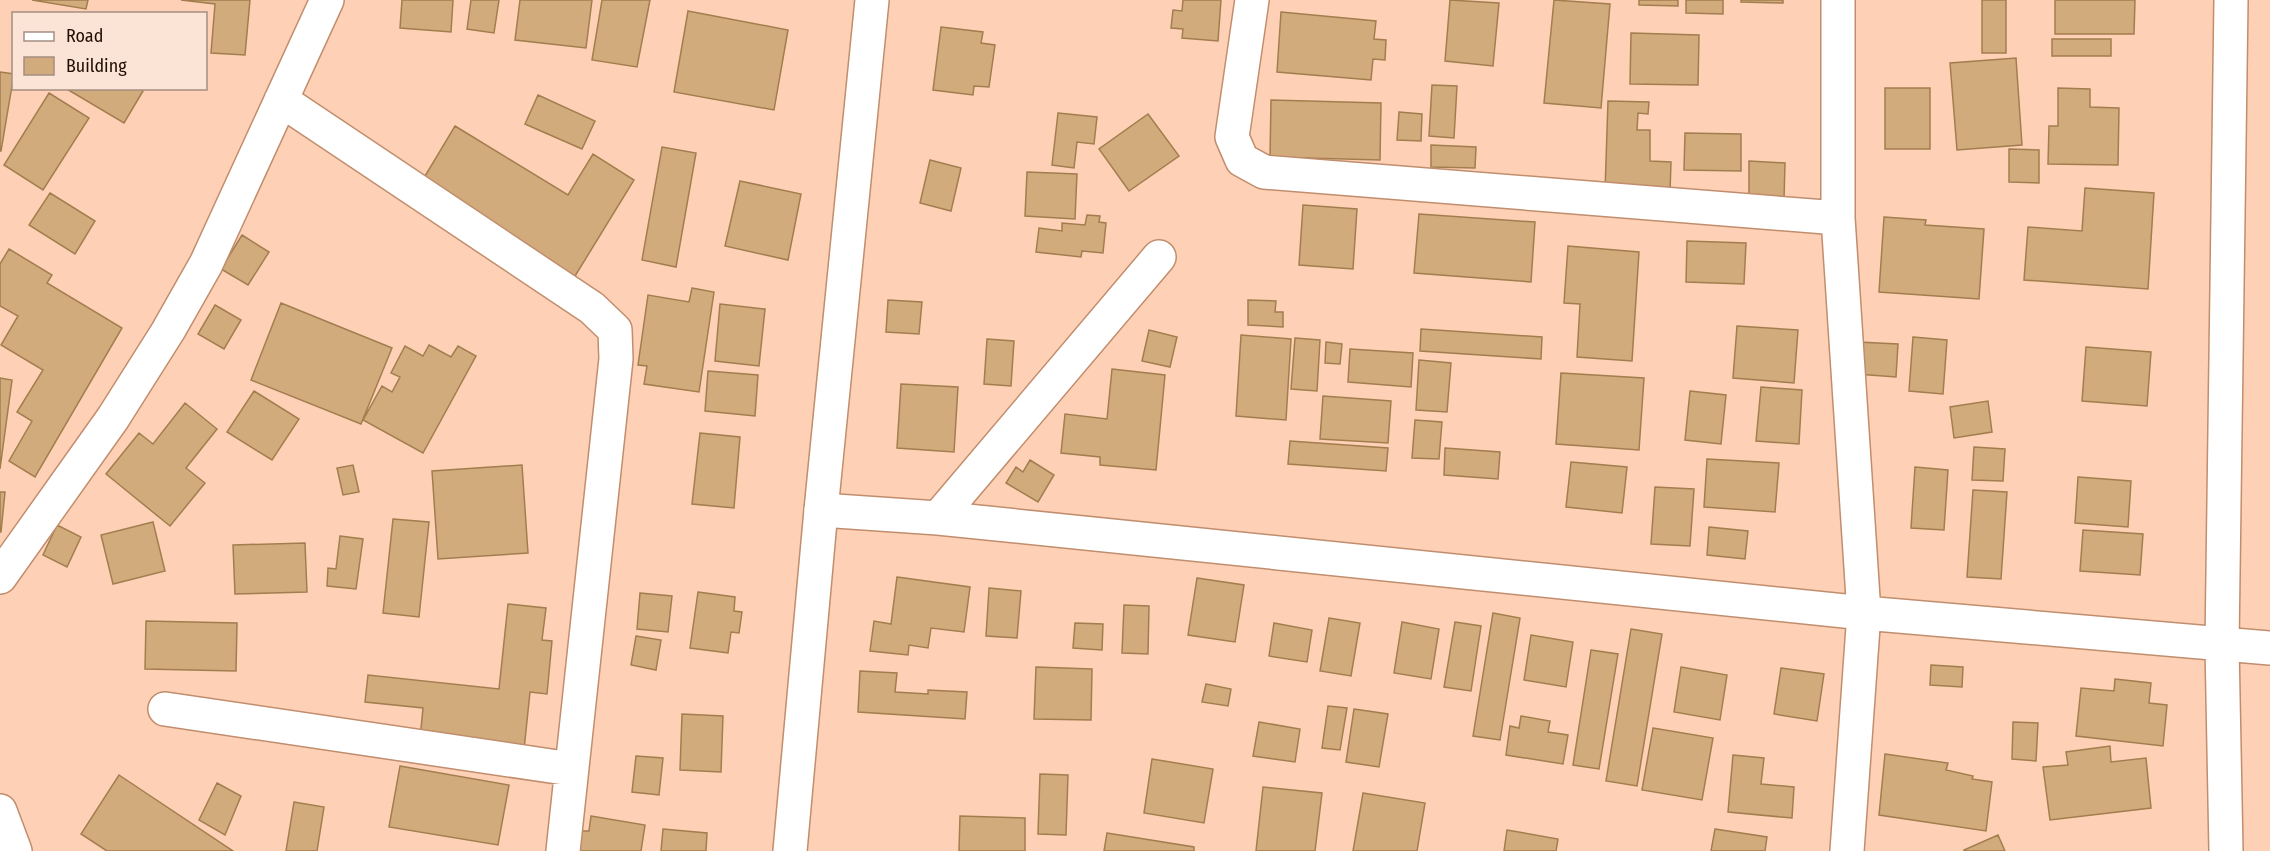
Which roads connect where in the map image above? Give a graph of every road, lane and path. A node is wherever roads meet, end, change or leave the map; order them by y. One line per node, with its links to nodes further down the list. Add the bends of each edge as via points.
1 (327, 0): 6 (street)
2 (872, 0): 9 (street)
3 (1252, 0): 7 (street, via 1232,137 1242,160 1264,172)
4 (1838, 0): 7 (street)
5 (2231, 0): 13 (street)
6 (281, 100): 11 (street, via 206,264 168,331 113,418); 16 (street, via 592,308 615,330 616,359)
7 (1838, 218): 12 (street)
8 (1159, 257): 10 (street)
9 (821, 510): 10 (street); 20 (street)
10 (938, 518): 12 (street)
11 (0, 577)
12 (1864, 613): 13 (street); 21 (street)
13 (2222, 645): 14 (street); 22 (street)
14 (2270, 648)
15 (165, 710): 16 (street)
16 (571, 769): 19 (street)
17 (0, 811): 18 (street)
18 (15, 851)
19 (563, 851)
20 (790, 851)
21 (1847, 851)
22 (2226, 851)

